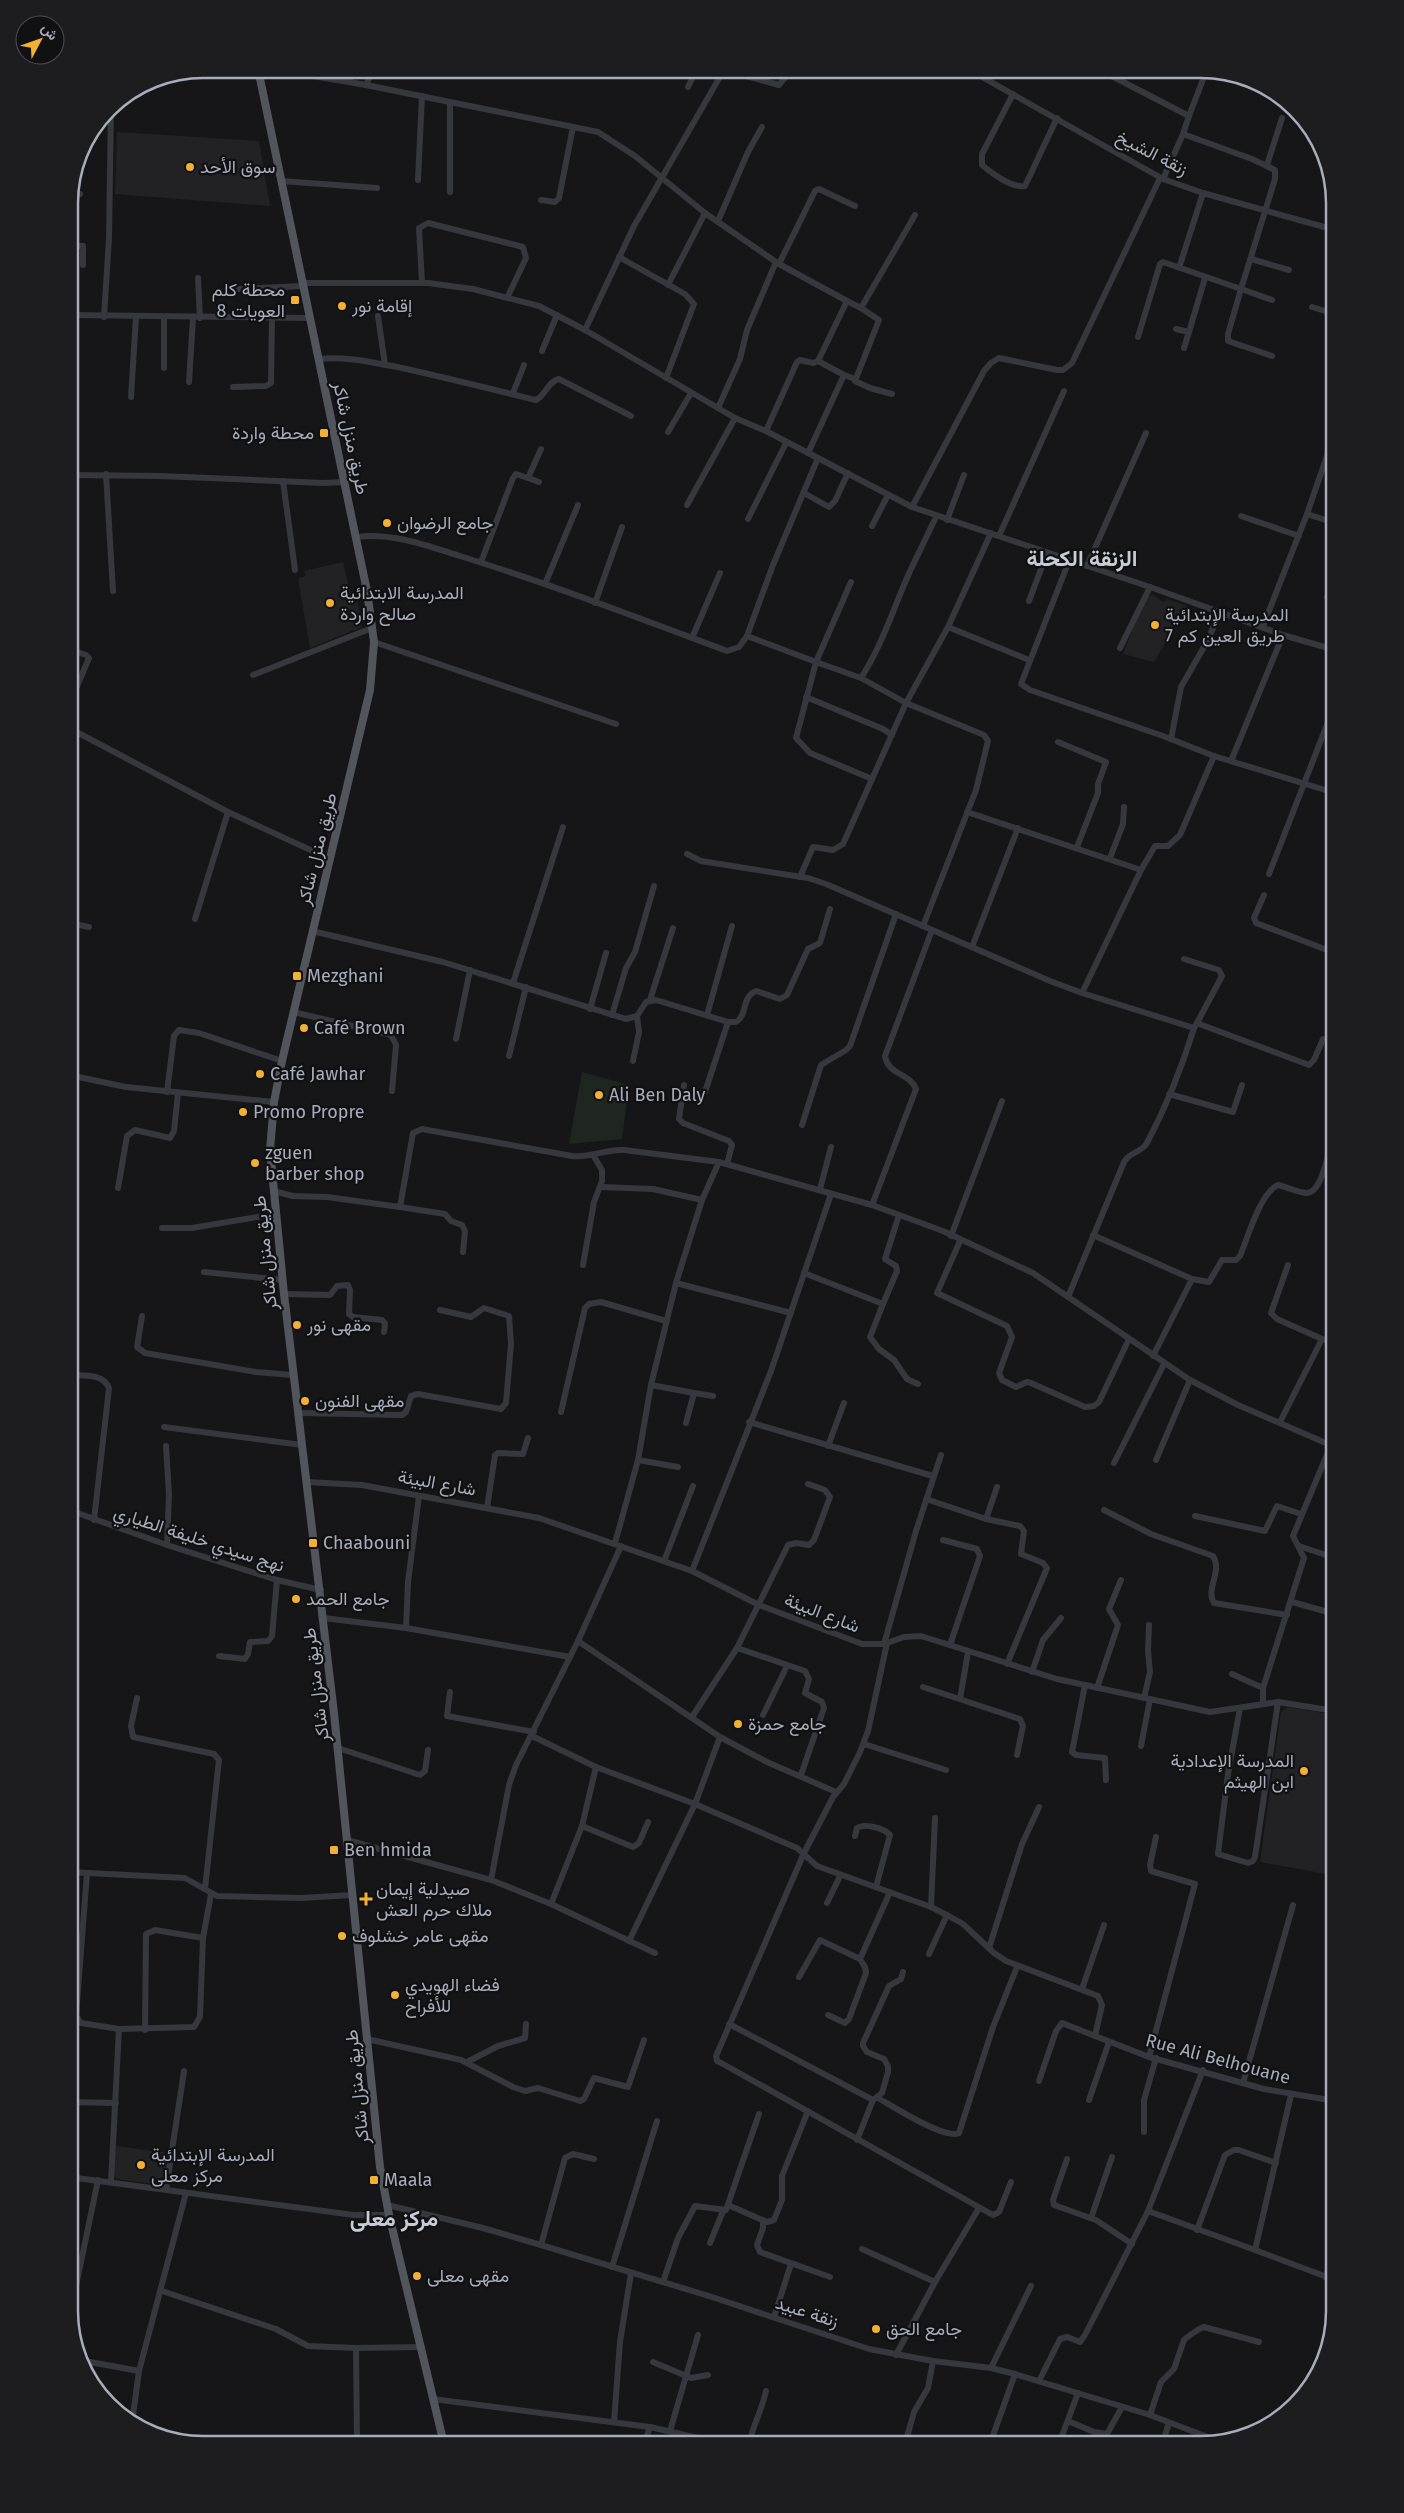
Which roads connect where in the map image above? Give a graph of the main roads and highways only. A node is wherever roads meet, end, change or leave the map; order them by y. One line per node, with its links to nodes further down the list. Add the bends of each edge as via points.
1 (260, 78): 2 (main road, طريق منزل شاكر, via 345,482 374,642 368,705 282,1061 270,1150 293,1375 321,1590 380,2167)
2 (442, 2435)

